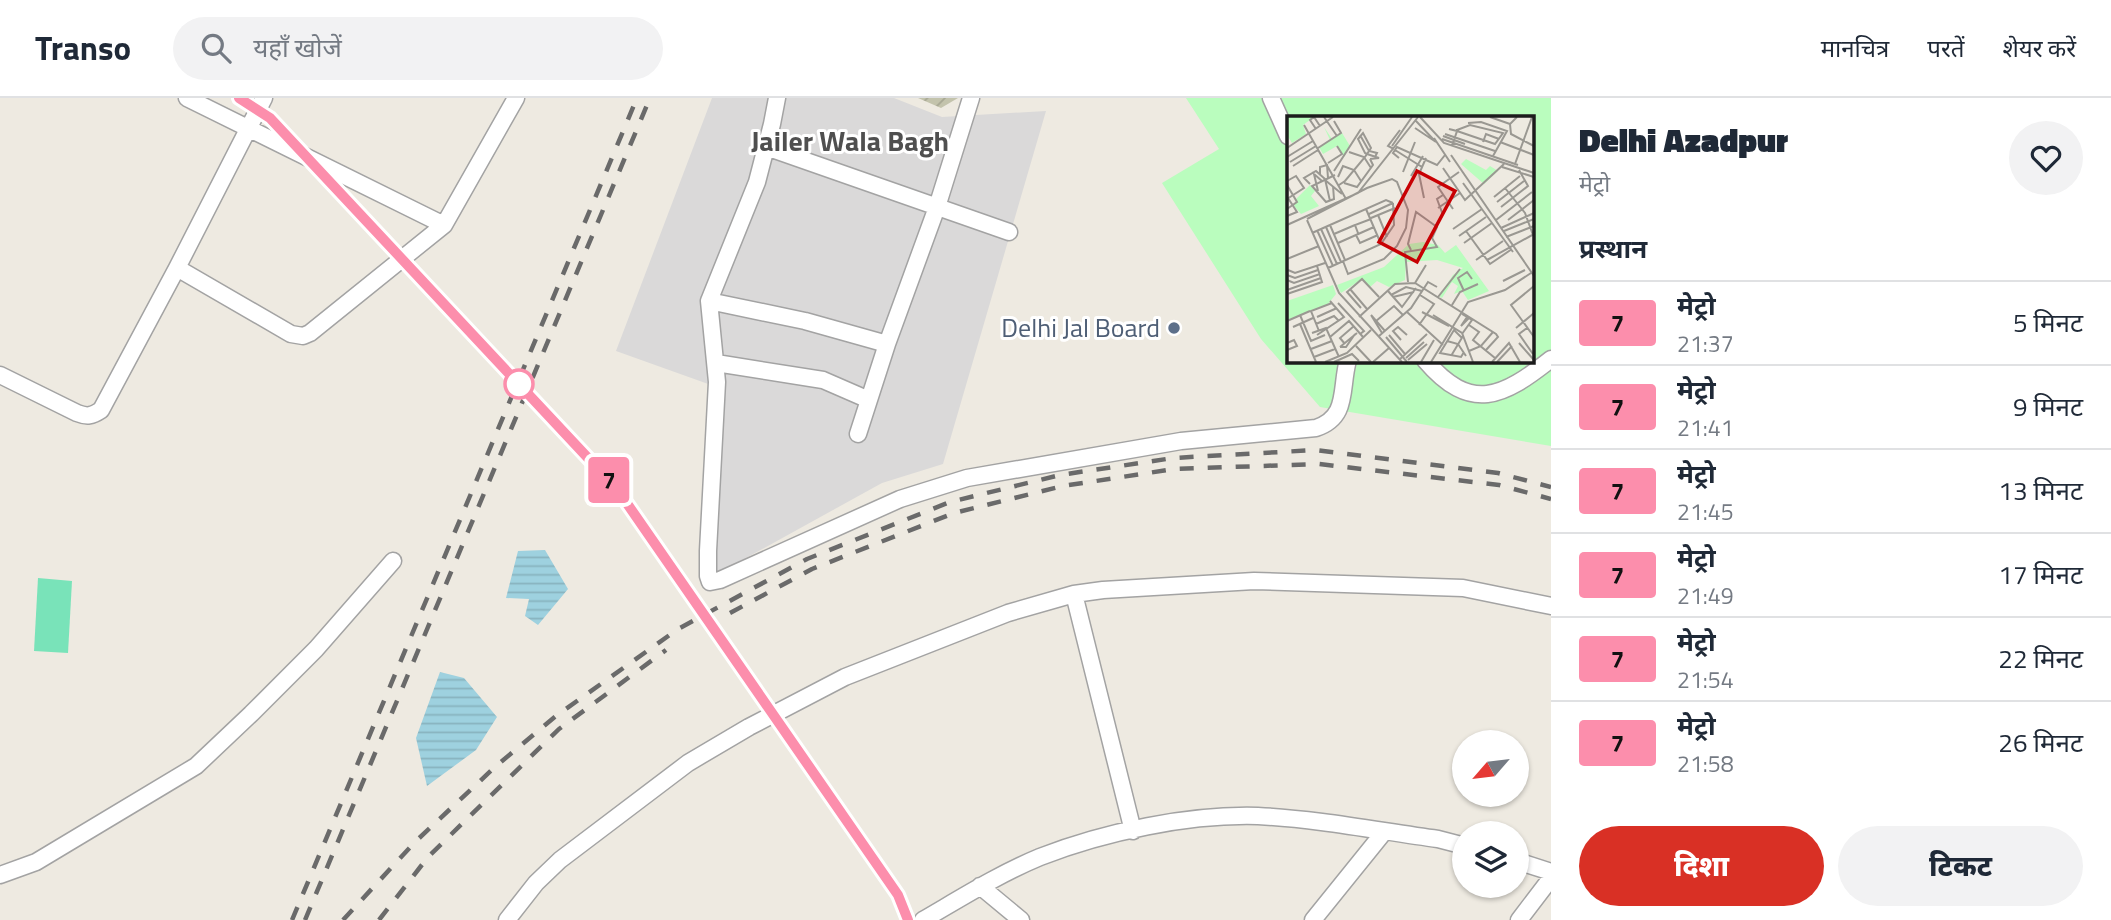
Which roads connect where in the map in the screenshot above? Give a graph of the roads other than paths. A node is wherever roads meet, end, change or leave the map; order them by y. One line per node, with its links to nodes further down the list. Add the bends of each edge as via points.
1 (187, 98): 7 (street)
2 (264, 98): 7 (street)
3 (516, 98): 11 (street)
4 (777, 98): 9 (street)
5 (971, 98): 10 (street)
6 (1271, 98): 8 (street)
7 (249, 129): 11 (street); 13 (street)
8 (1287, 132)
9 (766, 148): 10 (street); 14 (street)
10 (937, 207): 12 (street); 15 (street)
11 (444, 225): 13 (street, via 303,336 291,334)
12 (1009, 232)
13 (177, 268): 20 (street, via 101,410 93,416 77,413)
14 (709, 301): 15 (street); 19 (street)
15 (887, 344): 21 (street)
16 (1551, 359): 18 (street, via 1526,379 1492,395 1451,386)
17 (1348, 362): 19 (street, via 1340,410 1326,425 1181,441 967,478 900,499 712,583 708,576)
18 (1427, 362)
19 (716, 363): 21 (street, via 823,380)
20 (0, 375)
21 (869, 400): 22 (street)
22 (858, 433)
23 (393, 561): 31 (street, via 316,649 196,766 36,862)
24 (1074, 594): 25 (street, via 1254,581 1463,588); 26 (street); 34 (street, via 1009,612 845,677 749,727 688,763 560,859)
25 (1551, 606)
26 (1133, 831): 27 (street, via 1258,816); 33 (street, via 1040,858)
27 (1384, 832): 28 (street); 37 (street)
28 (1452, 844)
29 (1529, 865): 30 (street)
30 (1551, 872)
31 (0, 876)
32 (1551, 878): 38 (street)
33 (980, 886): 35 (street); 36 (street)
34 (507, 920)
35 (923, 920)
36 (1021, 920)
37 (1313, 920)
38 (1519, 920)

